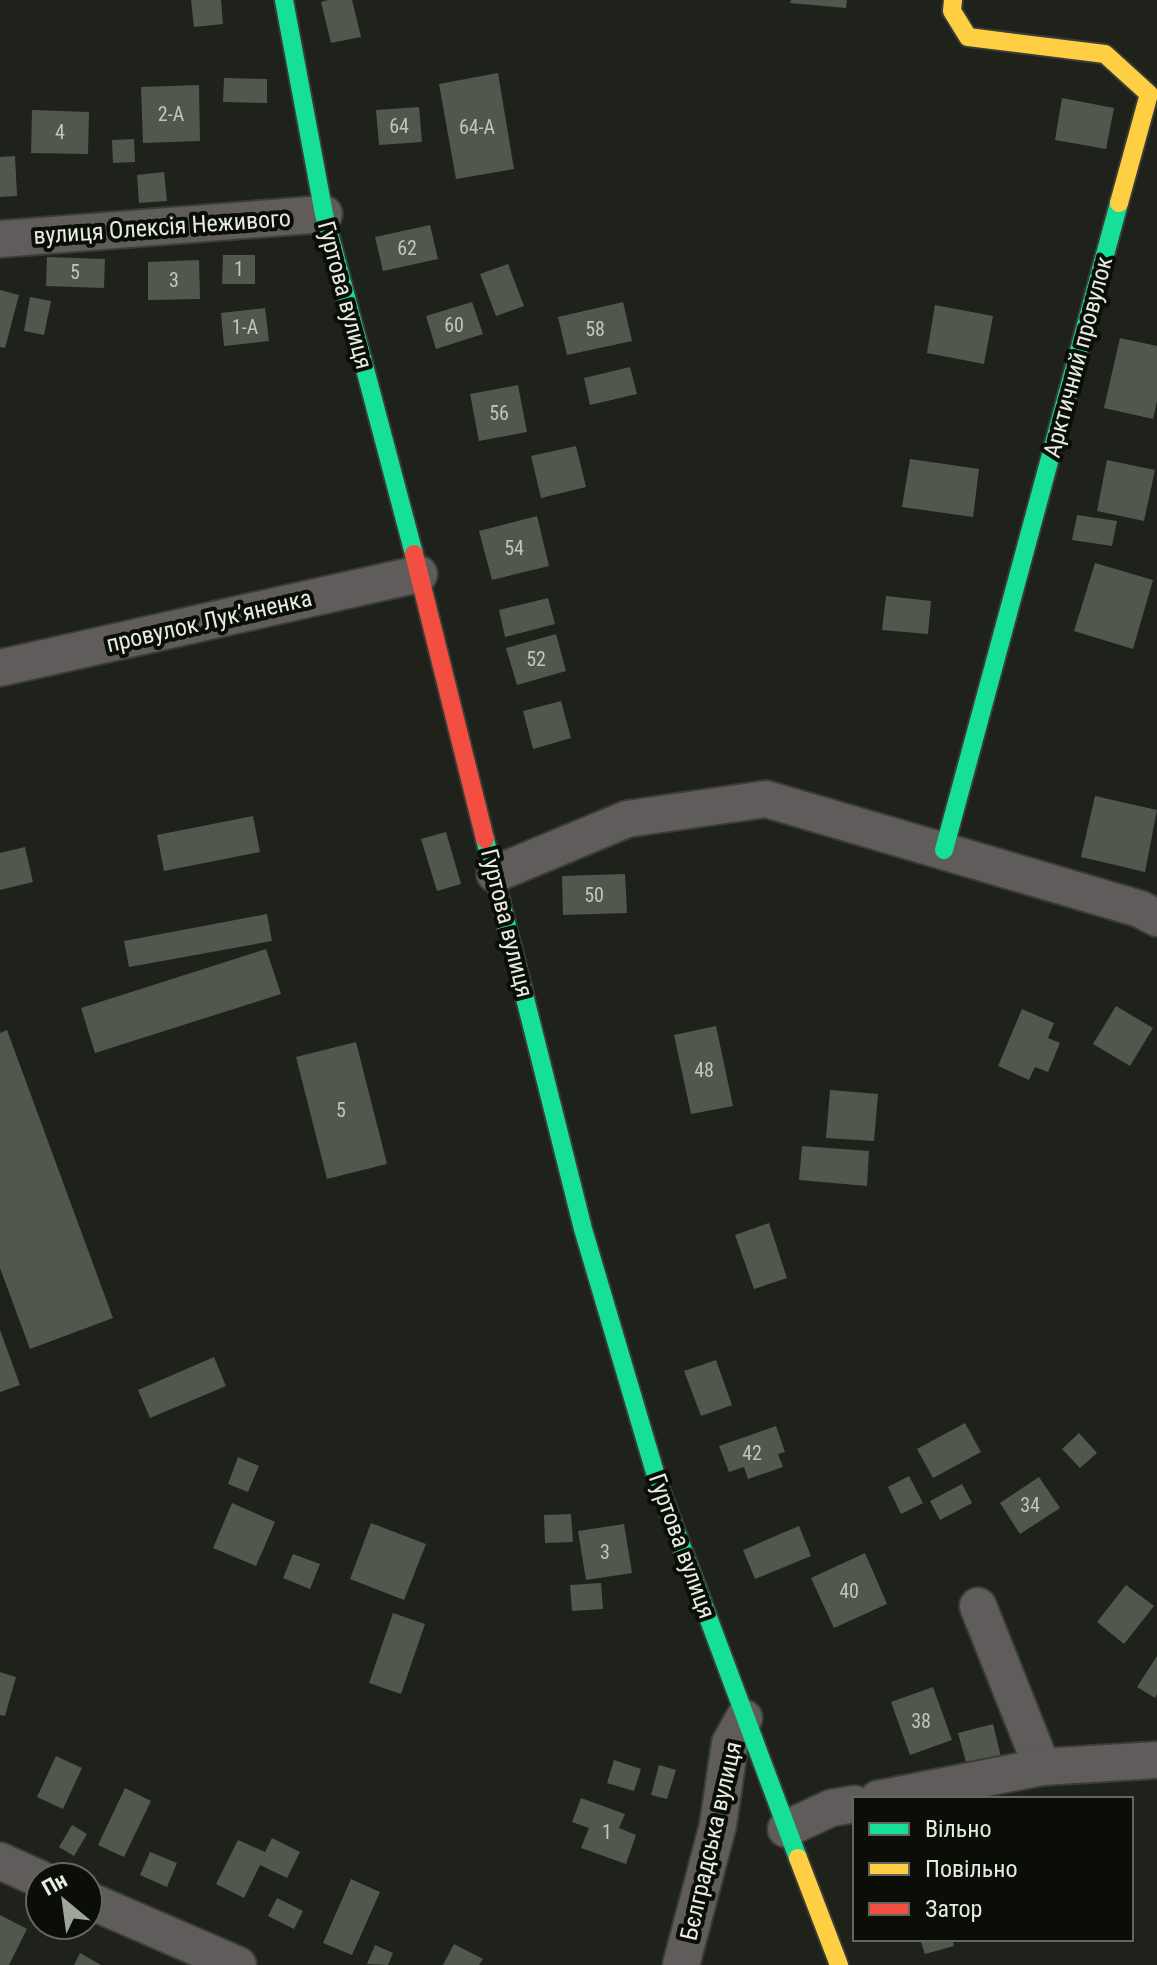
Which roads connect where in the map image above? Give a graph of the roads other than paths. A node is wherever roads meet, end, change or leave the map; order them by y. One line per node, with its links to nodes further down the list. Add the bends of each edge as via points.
1 (284, 0): 3 (street, Гуртова вулиця)
2 (953, 0): 7 (street, Арктичний провулок, via 952,11 968,37 1105,54 1149,94)
3 (324, 214): 4 (street, вулиця Олексія Неживого); 5 (street, Гуртова вулиця)
4 (0, 239)
5 (419, 574): 6 (street, провулок Лукʼяненка); 8 (street, Гуртова вулиця)
6 (0, 668)
7 (944, 850): 8 (street, via 766,799 627,819); 9 (street)
8 (495, 874): 11 (street, Гуртова вулиця, via 587,1244 659,1486)
9 (1157, 918)
10 (978, 1606): 13 (street)
11 (744, 1718): 16 (street, Гуртова вулиця); 21 (street, Бєлградська вулиця, via 730,1743 718,1825)
12 (1157, 1760): 13 (street)
13 (1042, 1767): 14 (street)
14 (888, 1797)
15 (853, 1804): 16 (street, via 831,1808)
16 (786, 1829): 22 (street, Гуртова вулиця)
17 (0, 1861): 18 (street)
18 (24, 1872)
19 (104, 1907): 20 (street)
20 (238, 1965)
21 (681, 1965)
22 (839, 1965)

